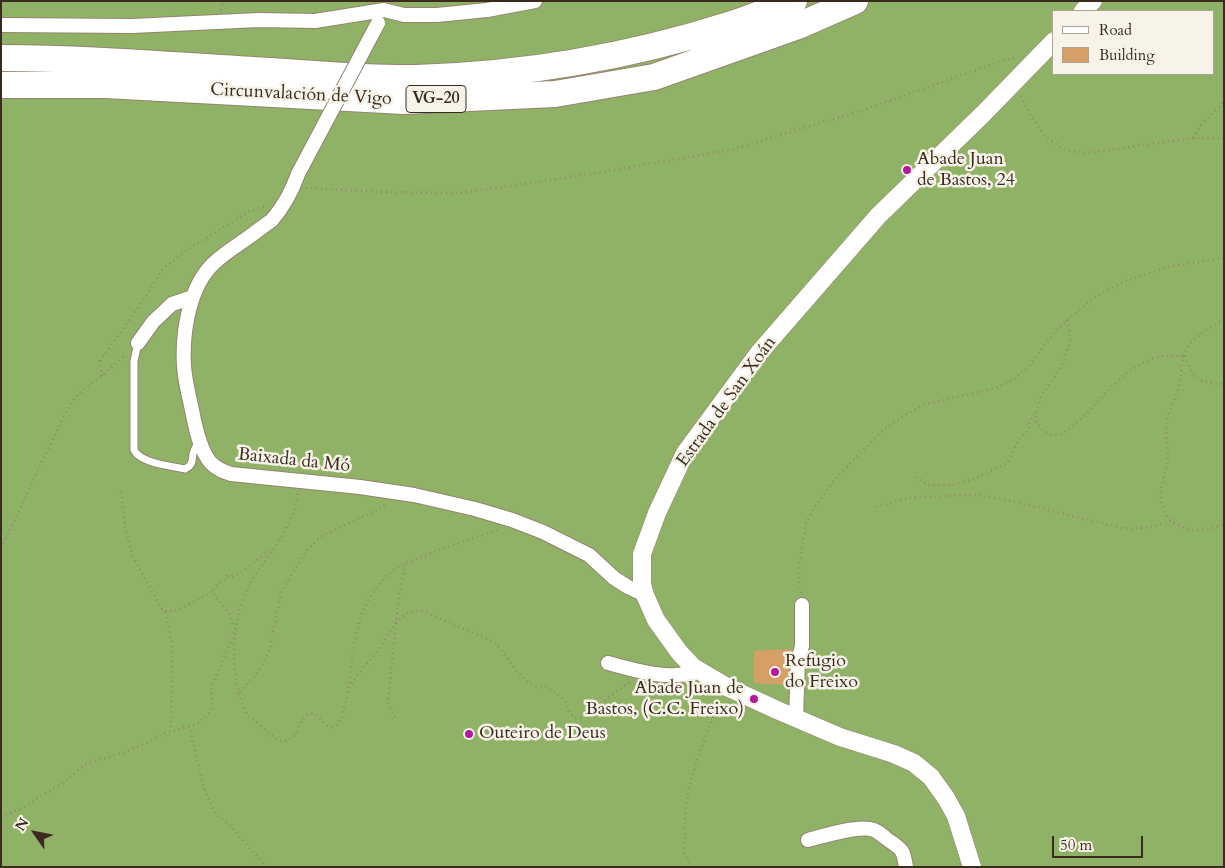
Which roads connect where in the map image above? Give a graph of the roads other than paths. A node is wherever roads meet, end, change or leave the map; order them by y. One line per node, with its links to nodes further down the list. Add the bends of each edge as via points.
1 (535, 1): 5 (street, via 437,15 404,14)
2 (794, 1): 9 (highway, Circunvalación de Vigo / VG-20, via 731,24 619,54 569,64 455,76 370,78 96,60)
3 (855, 1): 10 (highway, Circunvalación de Vigo / VG-20, via 798,26 654,77 555,94 404,101 105,86)
4 (1093, 1): 6 (street)
5 (387, 6): 7 (street, via 315,22 258,20 132,26); 11 (street, Baixada da Mó, bridge, via 285,204 271,221 214,263 202,276)
6 (1084, 10)
7 (1, 25)
8 (1048, 46): 14 (street, Estrada de San Xoán, via 878,216 758,354 685,453 642,554)
9 (1, 58)
10 (1, 85)
11 (193, 297): 12 (street, via 172,304); 13 (street, Baixada da Mó, via 184,341 184,366)
12 (138, 343): 13 (lane, via 134,361 135,453 152,462 185,469 191,466)
13 (200, 440): 14 (street, Baixada da Mó, via 210,463 231,474 397,493 512,520 589,555 614,578)
14 (645, 595): 17 (street, Estrada de San Xoán, via 656,620 679,652)
15 (802, 605): 18 (street)
16 (608, 663): 17 (street, via 674,676)
17 (700, 671): 18 (street, Estrada de San Xoán, via 727,688)
18 (796, 718): 21 (street, Estrada de San Xoán, via 840,737 894,754 914,763 931,777 956,816)
19 (808, 840): 20 (street, via 868,828 903,852)
20 (906, 867)
21 (972, 867)

